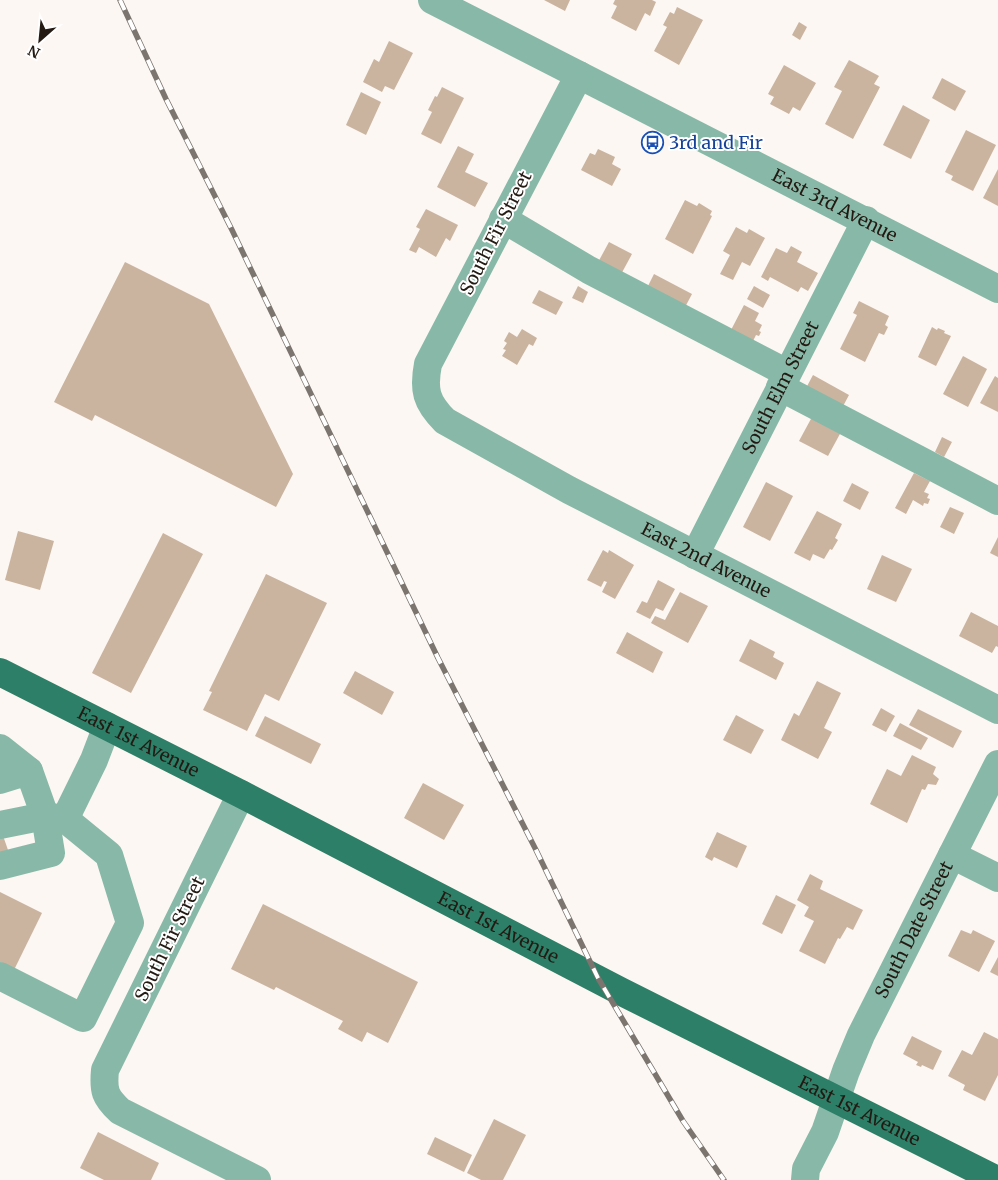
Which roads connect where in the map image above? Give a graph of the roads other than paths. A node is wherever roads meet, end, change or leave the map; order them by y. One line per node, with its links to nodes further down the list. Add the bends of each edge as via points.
1 (432, 0): 2 (street, East 3rd Avenue)
2 (579, 74): 3 (street, South Fir Street); 4 (street, East 3rd Avenue)
3 (503, 219): 6 (street); 7 (street, South Fir Street, via 428,364 425,381)
4 (866, 220): 5 (street, East 3rd Avenue); 6 (street, South Elm Street)
5 (998, 289)
6 (784, 380): 8 (street); 9 (street, South Elm Street)
7 (428, 395): 9 (street, East 2nd Avenue, via 433,409 445,421)
8 (998, 501)
9 (695, 555): 11 (street, East 2nd Avenue)
10 (0, 672): 12 (main road, East 1st Avenue)
11 (998, 710)
12 (107, 726): 17 (main road, East 1st Avenue); 18 (street, via 94,760)
13 (0, 748): 15 (street)
14 (998, 764): 20 (street, South Date Street)
15 (29, 771): 16 (street); 18 (street)
16 (0, 780)
17 (241, 794): 24 (street, South Fir Street); 26 (main road, East 1st Avenue, via 620,991)
18 (55, 817): 19 (street); 21 (street, via 51,853); 23 (street, via 109,855)
19 (0, 826)
20 (952, 855): 22 (street); 26 (street, South Date Street, via 864,1029)
21 (0, 866)
22 (998, 878)
23 (130, 922): 24 (street); 25 (street, via 83,1018)
24 (169, 942): 27 (street, South Fir Street, via 106,1070 104,1086 108,1100 120,1111)
25 (0, 976)
26 (837, 1099): 28 (street, South Date Street, via 806,1169); 29 (main road, East 1st Avenue)
27 (257, 1180)
28 (805, 1180)
29 (997, 1180)

